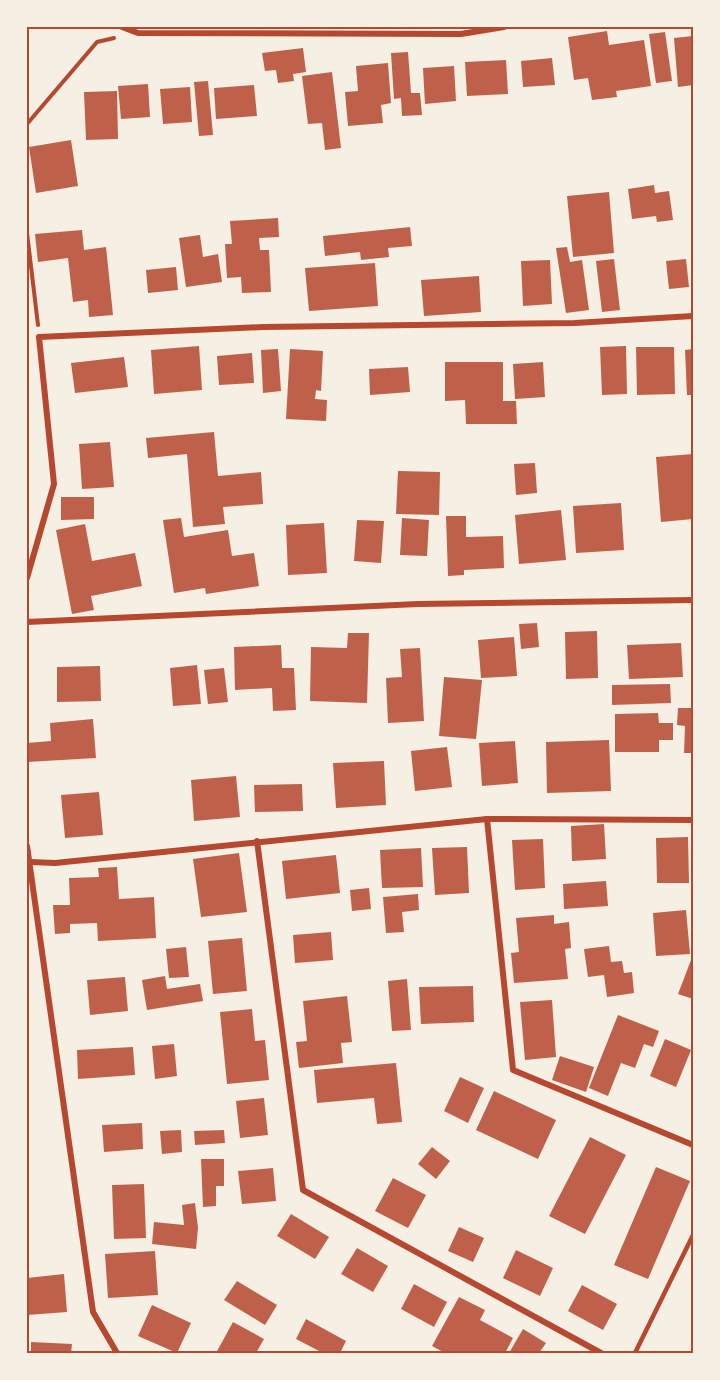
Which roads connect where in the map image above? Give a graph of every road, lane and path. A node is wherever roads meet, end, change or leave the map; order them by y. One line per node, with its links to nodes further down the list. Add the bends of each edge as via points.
1 (122, 27): 3 (street)
2 (504, 27): 3 (street, via 461,34)
3 (138, 33): 4 (path, via 97,42)
4 (27, 124)
5 (27, 233): 7 (path)
6 (693, 316): 7 (street, via 575,323 263,327)
7 (39, 337): 8 (street, via 54,484)
8 (27, 578)
9 (693, 600): 10 (street, via 418,604)
10 (27, 622)
11 (487, 819): 12 (street); 13 (street); 16 (street, via 513,1070)
12 (693, 820)
13 (257, 841): 15 (street, via 55,863); 19 (street, via 303,1190)
14 (27, 846): 15 (street)
15 (31, 862): 18 (street, via 93,1312)
16 (693, 1144)
17 (693, 1235): 20 (lane)
18 (117, 1353)
19 (601, 1353)
20 (635, 1353)

